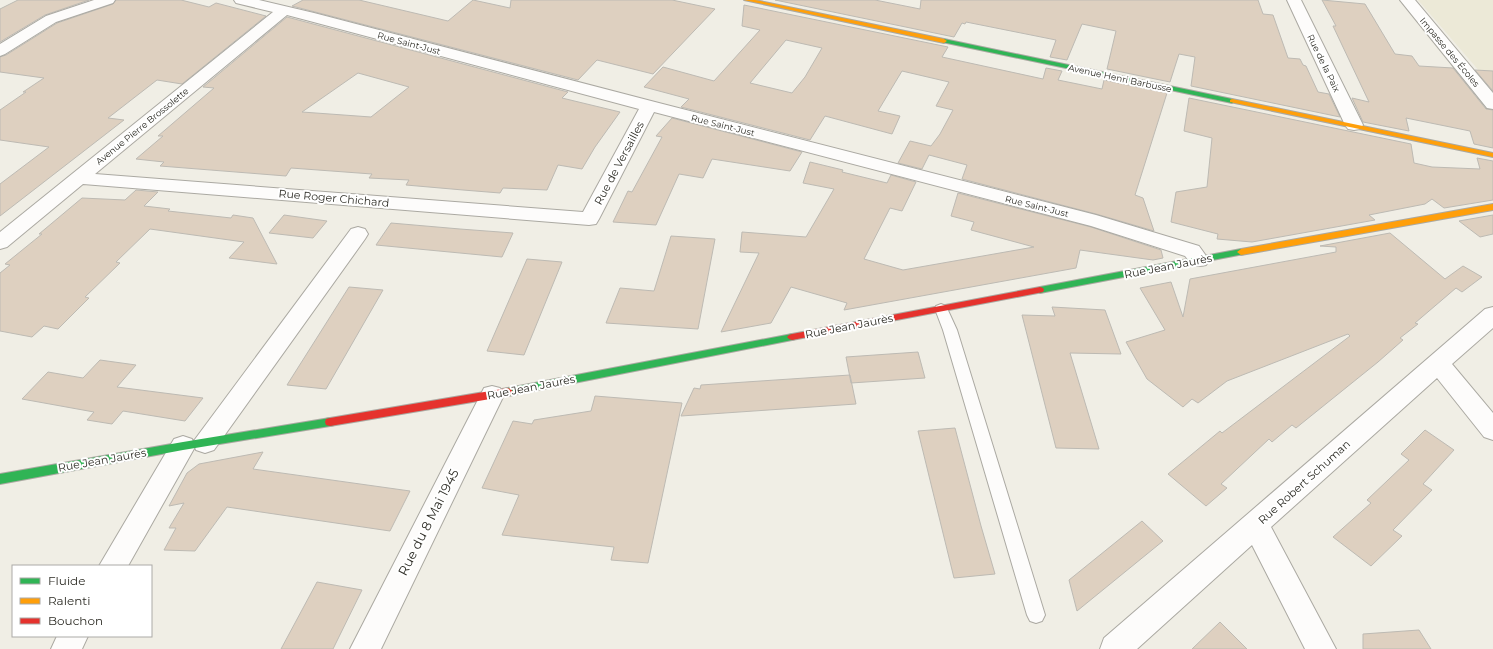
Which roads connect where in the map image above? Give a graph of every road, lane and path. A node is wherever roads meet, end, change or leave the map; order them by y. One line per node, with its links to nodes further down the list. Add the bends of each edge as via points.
1 (108, 0): 7 (street, via 51,19)
2 (242, 0): 6 (street, Rue Saint-Just)
3 (747, 0): 10 (street, Avenue Henri Barbusse)
4 (1294, 0): 10 (street, Rue de la Paix)
5 (1407, 0): 8 (street, Impasse des Écoles)
6 (284, 10): 9 (street, Rue Saint-Just); 12 (street, Avenue Pierre Brossolette)
7 (0, 52)
8 (1493, 104)
9 (649, 106): 14 (street, Rue de Versailles); 17 (street, Rue Saint-Just, via 1096,221 1192,251)
10 (1354, 125): 11 (street, Avenue Henri Barbusse)
11 (1493, 155)
12 (78, 178): 14 (street, Rue Roger Chichard); 16 (street, Avenue Pierre Brossolette)
13 (1493, 207): 17 (street, Rue Jean Jaurès)
14 (589, 219)
15 (358, 234): 23 (street)
16 (0, 242)
17 (1199, 260): 18 (street, Rue Jean Jaurès)
18 (941, 309): 21 (street, Rue Jean Jaurès, via 599,373); 27 (lane, via 950,330)
19 (1493, 315): 20 (street, Rue Robert Schuman)
20 (1438, 362): 22 (street); 25 (street, Rue Robert Schuman)
21 (492, 396): 23 (street, Rue Jean Jaurès); 30 (street, Rue du 8 Mai 1945)
22 (1493, 430)
23 (194, 444): 24 (street, Rue Jean Jaurès); 26 (street)
24 (0, 479)
25 (1256, 525): 31 (street, Rue Robert Schuman); 32 (street)
26 (114, 565)
27 (1036, 615)
28 (72, 637): 29 (street)
29 (66, 649)
30 (365, 649)
31 (1115, 649)
32 (1321, 649)

